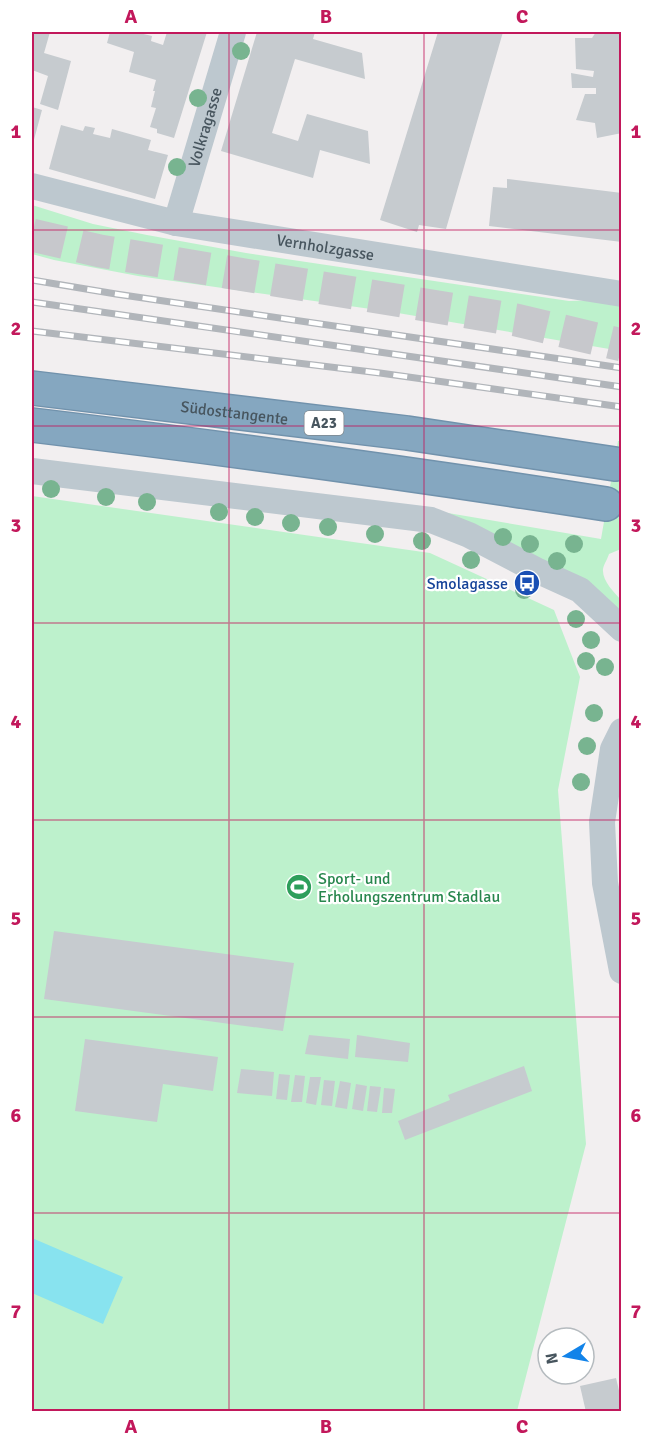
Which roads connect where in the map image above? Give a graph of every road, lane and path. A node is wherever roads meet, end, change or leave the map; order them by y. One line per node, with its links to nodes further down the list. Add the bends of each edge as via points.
1 (233, 32): 3 (street, Volkragasse)
2 (32, 186): 3 (street, Vernholzgasse)
3 (176, 223): 4 (street, Vernholzgasse)
4 (621, 294)
5 (32, 388): 7 (highway, Südosttangente / A23, via 407,433)
6 (32, 425): 9 (highway, A23, via 353,466)
7 (615, 464)
8 (32, 471): 10 (street, via 430,520 580,590)
9 (606, 504)
10 (621, 629)
11 (621, 731): 12 (street, via 613,749 602,822 605,883)
12 (621, 970)

